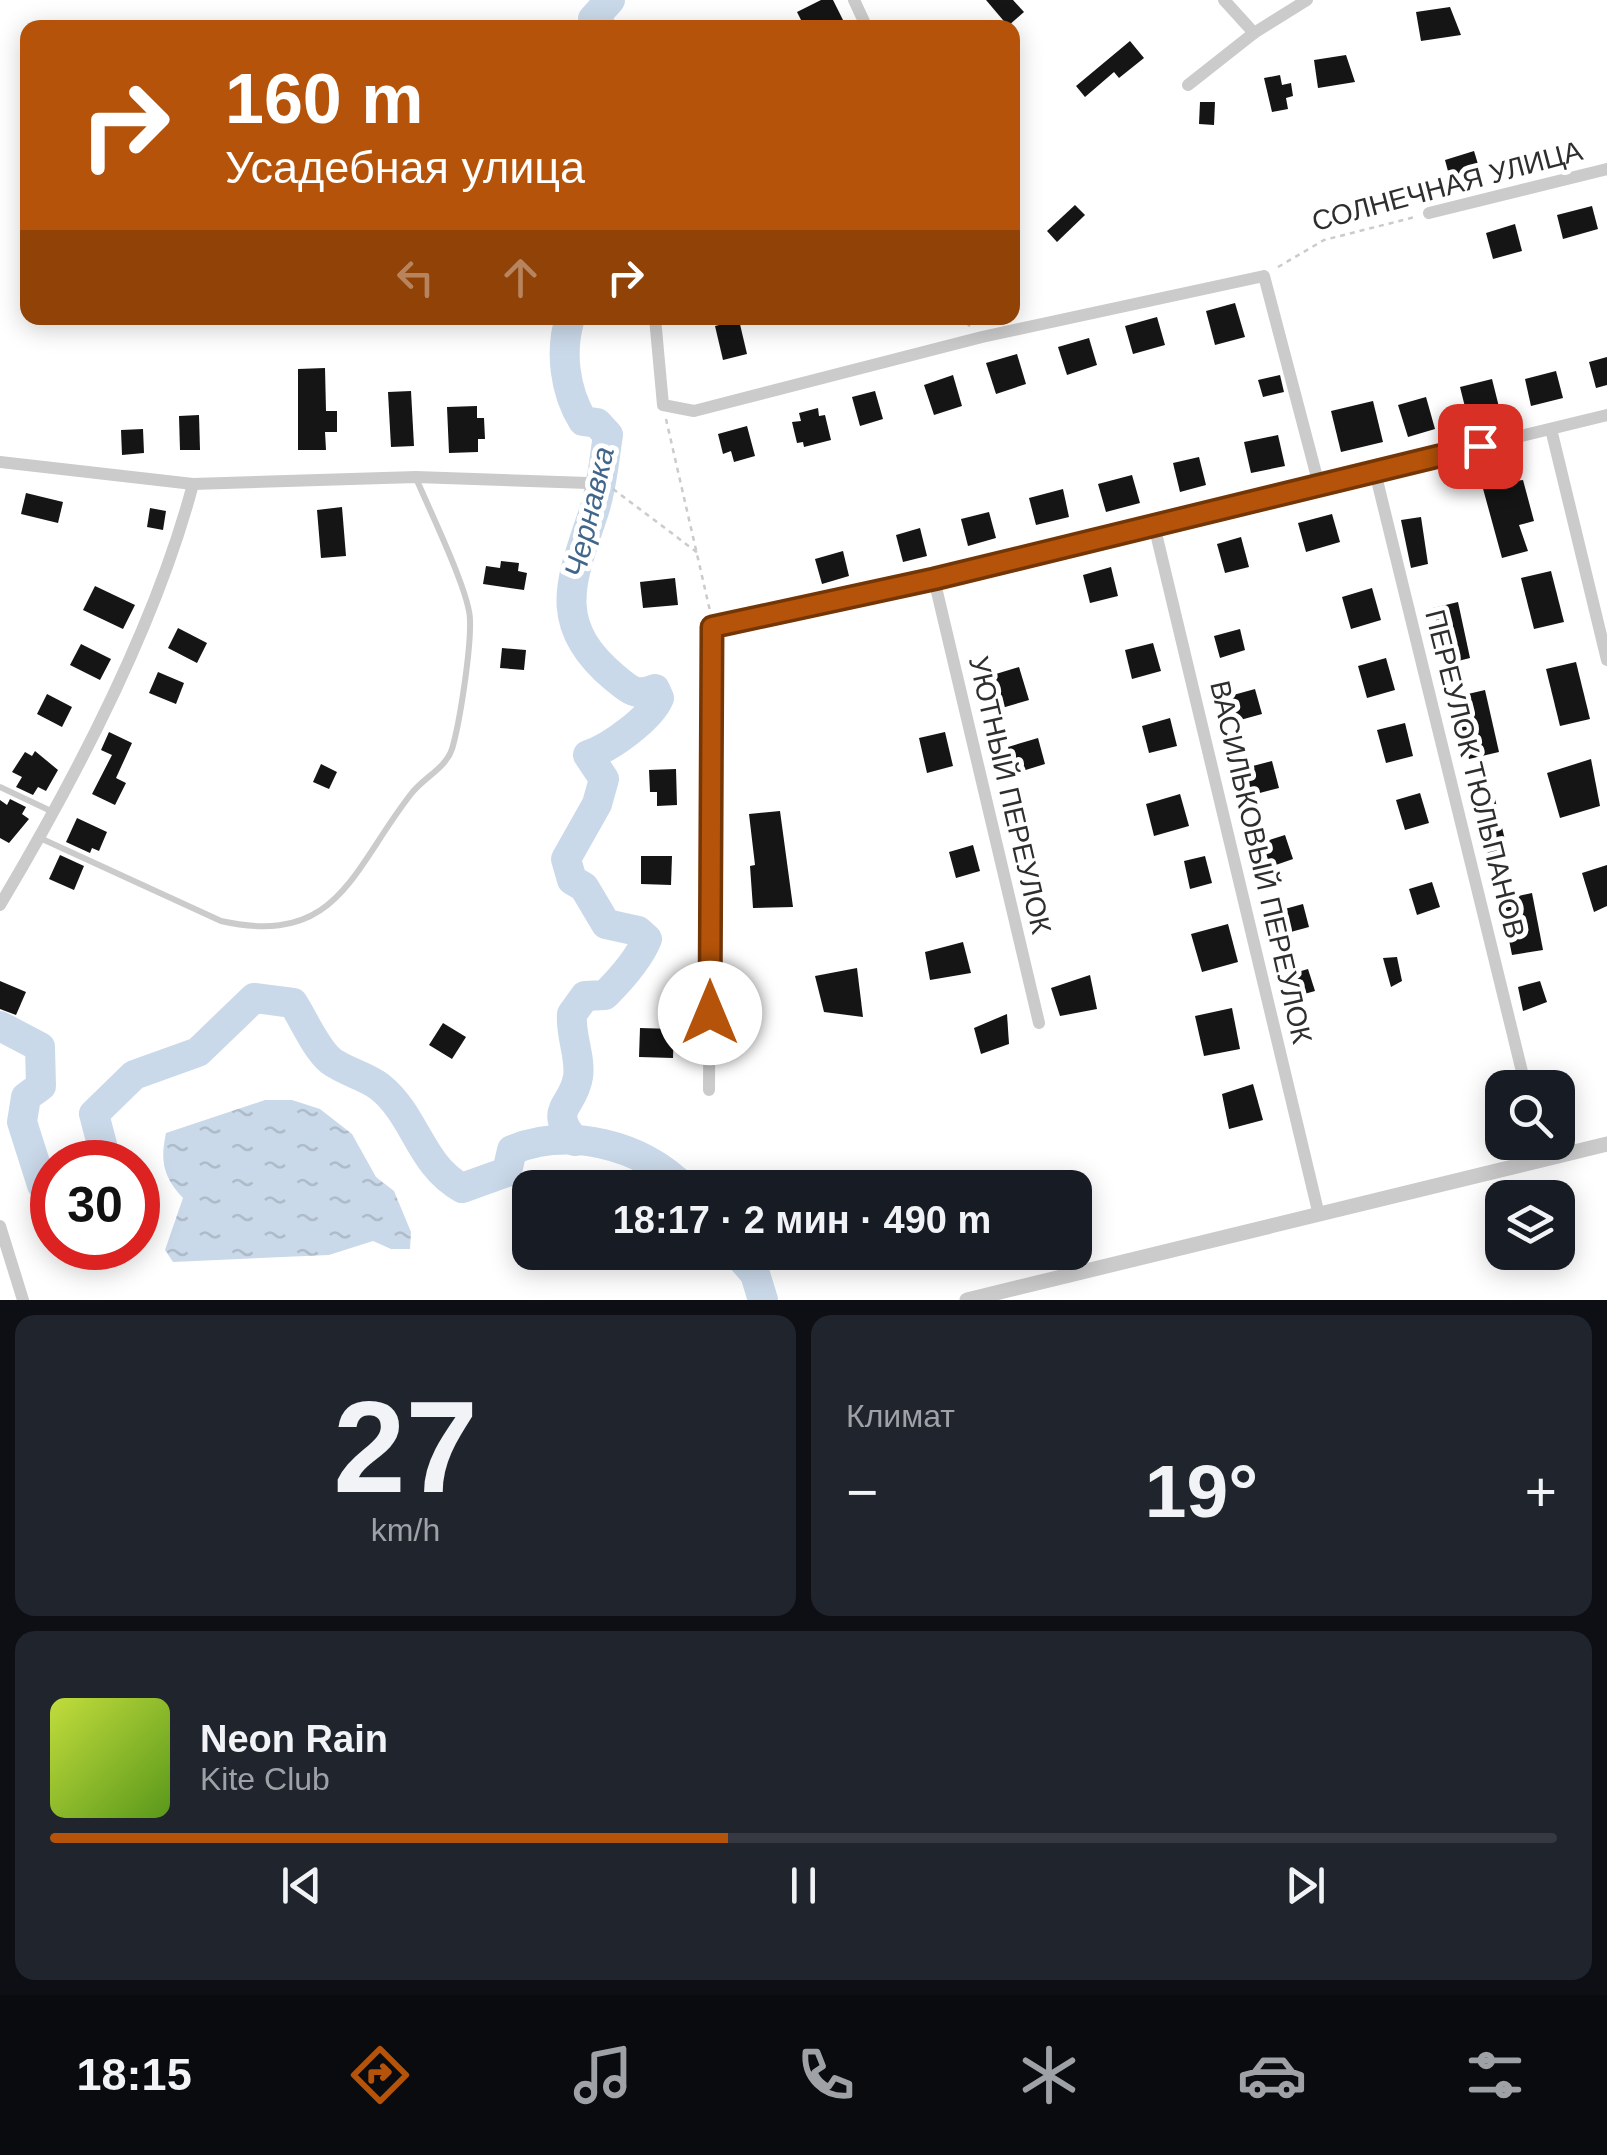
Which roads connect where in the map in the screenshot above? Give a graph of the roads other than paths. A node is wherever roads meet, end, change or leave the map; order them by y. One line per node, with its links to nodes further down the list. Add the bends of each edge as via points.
1 (1224, 0): 3 (street)
2 (1308, 0): 3 (street)
3 (1254, 33): 4 (street)
4 (1188, 85)
5 (1607, 169): 6 (street, СОЛНЕЧНАЯ УЛИЦА)
6 (1428, 214)
7 (656, 325): 15 (street, via 663,405 694,411 982,337 1264,276)
8 (1607, 415): 9 (street)
9 (1551, 429): 11 (street); 19 (street)
10 (0, 462): 14 (street)
11 (1375, 472): 15 (street); 26 (street, ПЕРЕУЛОК ТЮЛЬПАНОВ)
12 (416, 477): 13 (street); 14 (street); 23 (lane, via 466,594 470,620 452,752 412,792 330,904 290,926 222,921)
13 (588, 483)
14 (193, 484): 22 (street, via 159,585)
15 (1319, 485): 16 (street)
16 (1154, 525): 18 (street); 31 (street, ВАСИЛЬКОВЫЙ ПЕРЕУЛОК)
17 (1607, 578): 19 (street)
18 (934, 579): 25 (street, УЮТНЫЙ ПЕРЕУЛОК); 27 (street, via 712,627)
19 (1590, 582): 20 (street)
20 (1607, 660)
21 (0, 786): 22 (lane)
22 (54, 812): 23 (street)
23 (40, 838): 24 (street)
24 (0, 905)
25 (1038, 1023)
26 (1522, 1070)
27 (709, 1090)
28 (1607, 1144): 29 (street)
29 (1575, 1147)
30 (1506, 1160): 31 (street)
31 (1318, 1212): 34 (street)
32 (0, 1226): 33 (street)
33 (23, 1300)
34 (966, 1300)

